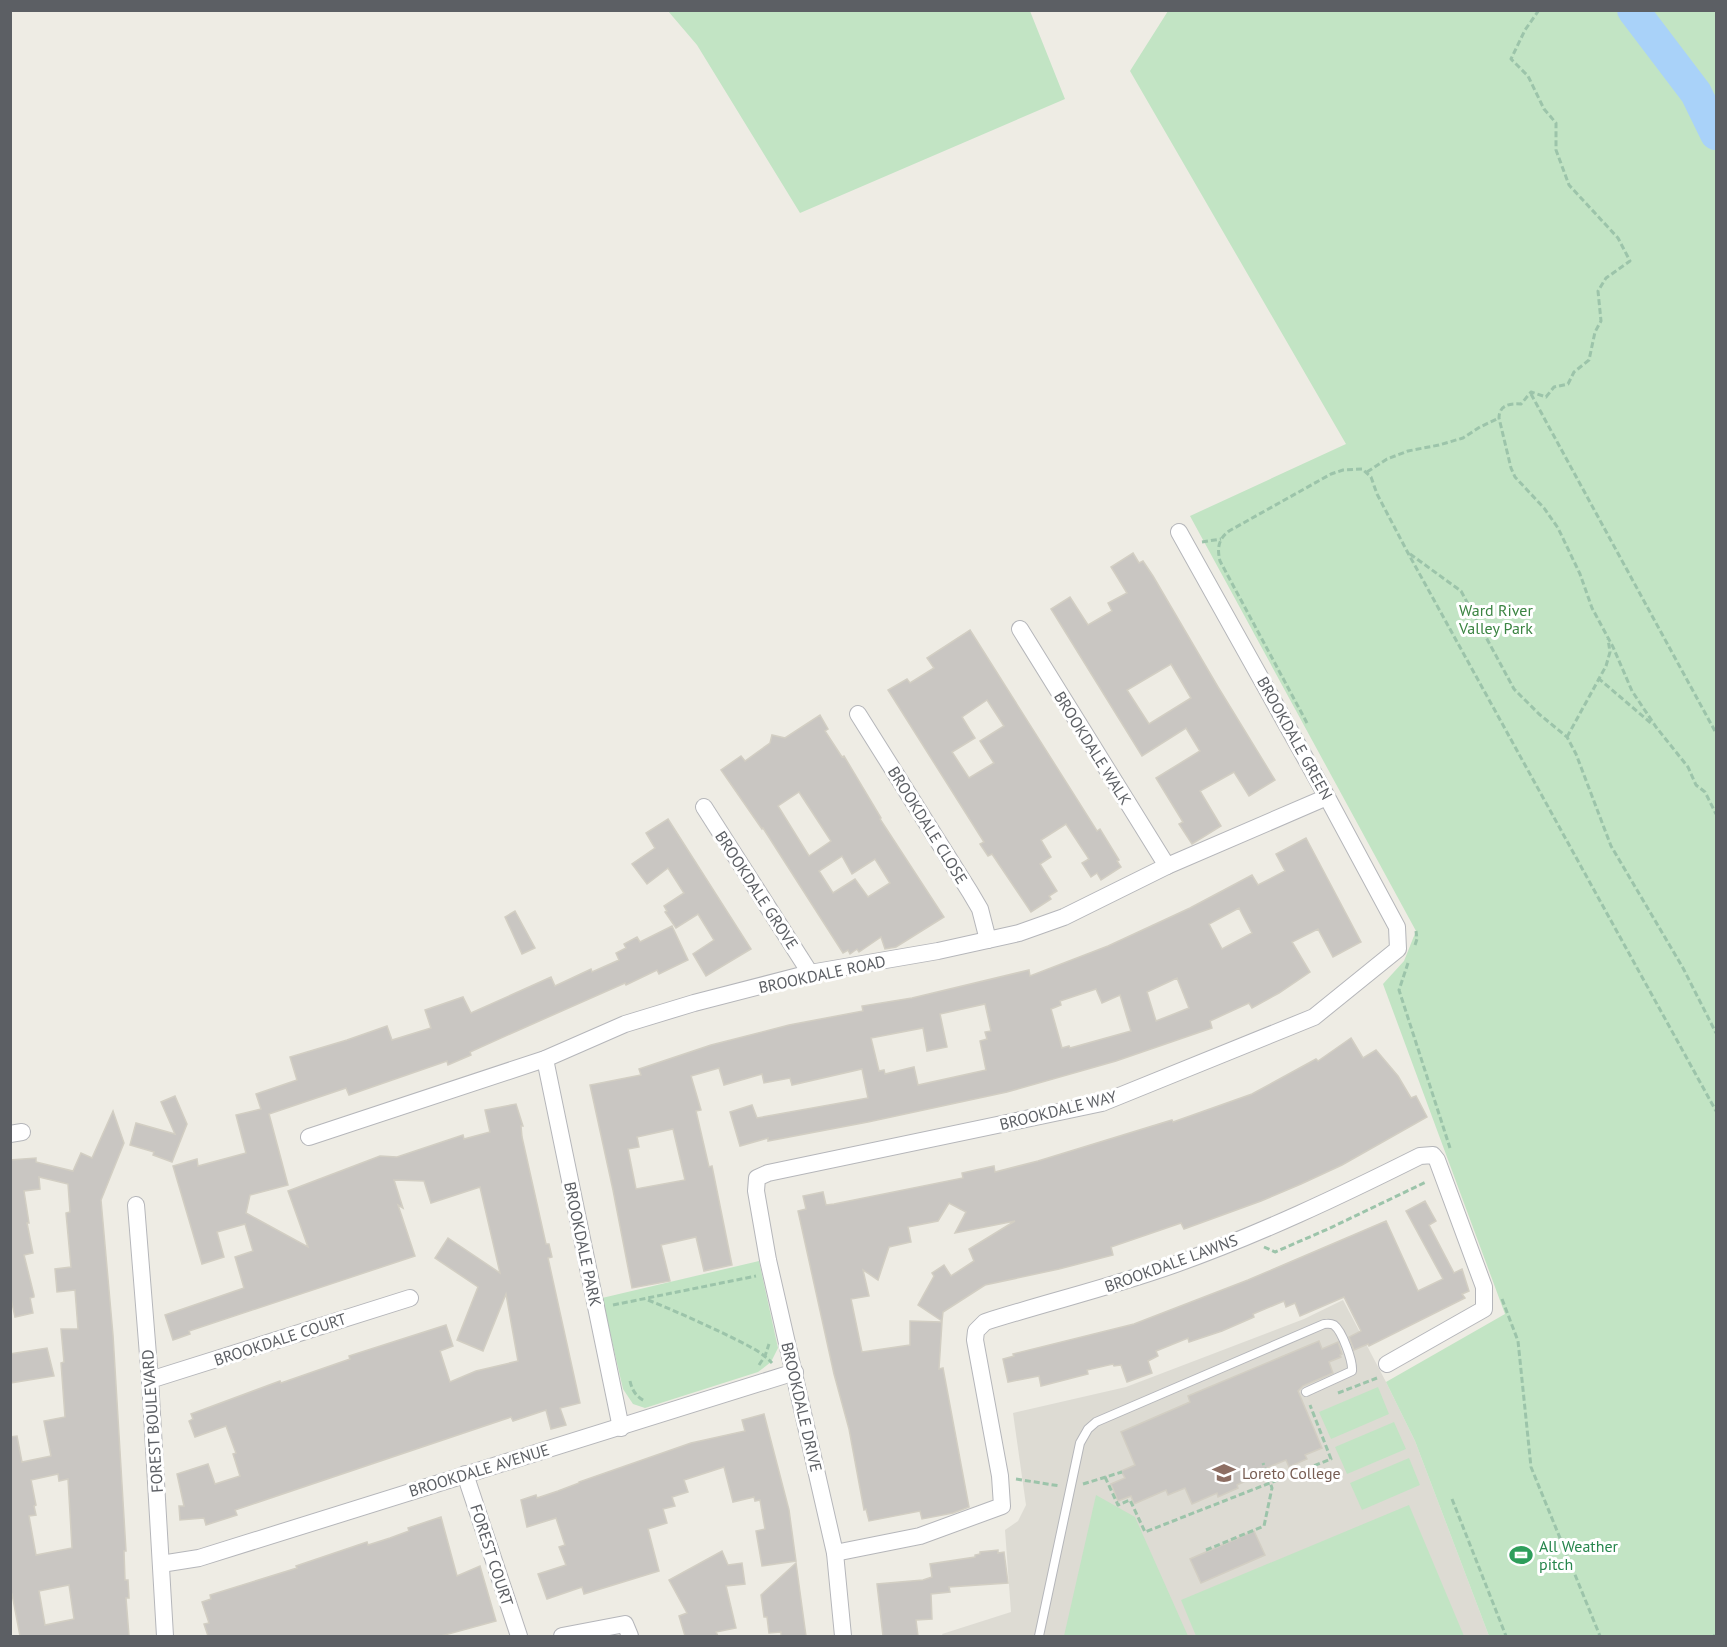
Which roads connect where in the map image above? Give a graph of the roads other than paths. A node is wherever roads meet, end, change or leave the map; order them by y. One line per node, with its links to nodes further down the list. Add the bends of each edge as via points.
1 (1179, 532): 4 (street, BROOKDALE GREEN)
2 (1020, 629): 6 (street, BROOKDALE WALK)
3 (858, 714): 7 (street, BROOKDALE CLOSE, via 980,909)
4 (1327, 796): 6 (street, BROOKDALE ROAD); 8 (street, BROOKDALE GREEN)
5 (704, 807): 9 (street, BROOKDALE GROVE)
6 (1167, 866): 7 (street, BROOKDALE ROAD, via 1064,917)
7 (988, 940): 9 (street, BROOKDALE ROAD)
8 (1406, 948): 12 (street, BROOKDALE WAY, via 1314,1017 1102,1103)
9 (810, 973): 10 (street, BROOKDALE ROAD, via 625,1024)
10 (545, 1059): 11 (street, BROOKDALE ROAD); 19 (street, BROOKDALE PARK)
11 (309, 1137)
12 (757, 1178): 16 (street, BROOKDALE DRIVE, via 756,1191)
13 (136, 1205): 17 (street, FOREST BOULEVARD)
14 (410, 1298): 17 (street, BROOKDALE COURT)
15 (1384, 1370): 21 (street, BROOKDALE LAWNS, via 1484,1309 1484,1287 1433,1155 1420,1156 1321,1204 1175,1264 985,1322 976,1331 975,1340 1002,1506 920,1536)
16 (789, 1374): 19 (street, BROOKDALE AVENUE); 21 (street, BROOKDALE DRIVE)
17 (150, 1380): 22 (street, FOREST BOULEVARD)
18 (1306, 1392): 28 (lane, via 1352,1371 1352,1361 1334,1325 1324,1324 1096,1422 1088,1429 1080,1443)
19 (621, 1428): 20 (street, BROOKDALE AVENUE)
20 (465, 1474): 22 (street, BROOKDALE AVENUE, via 199,1558); 24 (street, FOREST COURT)
21 (835, 1553): 27 (street, BROOKDALE DRIVE)
22 (161, 1564): 23 (street, FOREST BOULEVARD)
23 (165, 1636)
24 (519, 1636)
25 (562, 1636): 26 (street, via 625,1624)
26 (630, 1636)
27 (843, 1636)
28 (1039, 1636)

